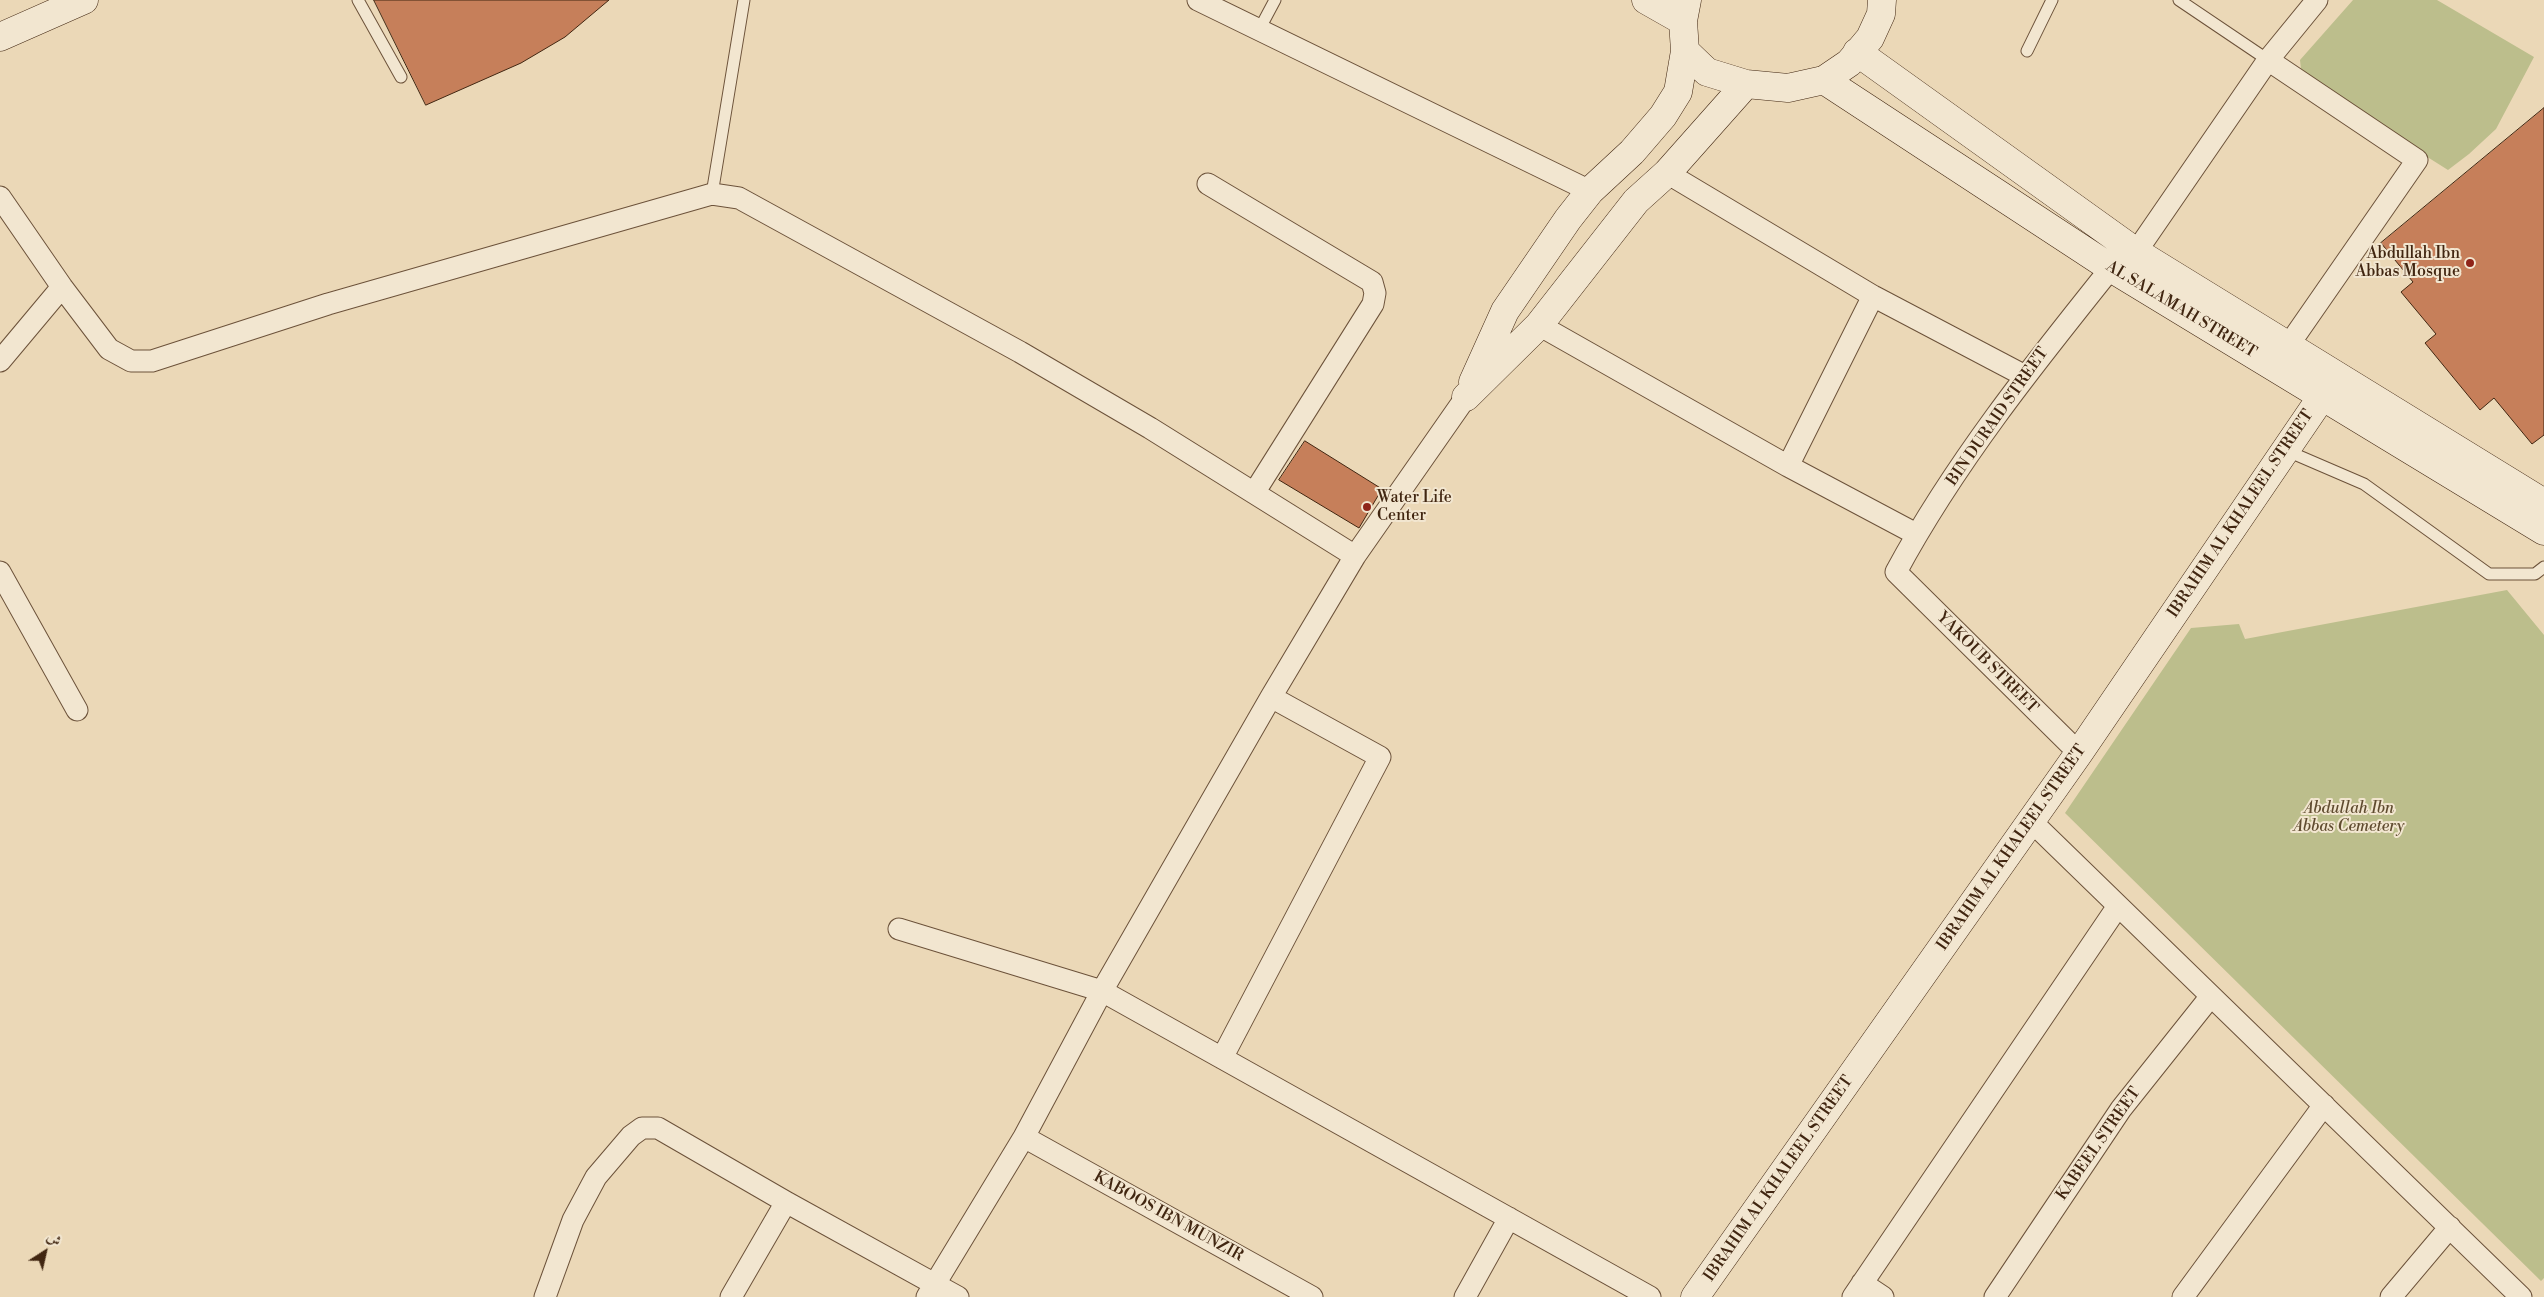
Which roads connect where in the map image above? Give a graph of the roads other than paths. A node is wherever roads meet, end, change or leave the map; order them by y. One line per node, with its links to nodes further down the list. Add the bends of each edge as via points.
1 (84, 0): 13 (street)
2 (358, 0): 18 (lane)
3 (744, 0): 24 (lane)
4 (1198, 0): 12 (street)
5 (1275, 0): 12 (lane)
6 (1646, 0): 11 (street)
7 (2052, 0): 16 (lane)
8 (2179, 0): 17 (lane)
9 (2317, 0): 17 (street)
10 (1883, 1): 15 (street, via 1870,38)
11 (1685, 10): 14 (street)
12 (1259, 30): 23 (street)
13 (0, 37)
14 (1685, 51): 20 (street, via 1707,72); 23 (street, via 1678,92 1663,116 1632,152)
15 (1858, 52): 19 (street, via 1849,63); 26 (street, AL SALAMAH STREET)
16 (2028, 52)
17 (2268, 60): 26 (street); 31 (street, via 2417,160)
18 (401, 77)
19 (1824, 80): 20 (street, via 1788,88); 27 (street, AL SALAMAH STREET)
20 (1746, 84): 21 (street)
21 (1667, 173): 29 (street); 30 (street, via 1636,201)
22 (1208, 184): 38 (street, via 1372,282 1376,293 1373,304)
23 (1590, 191): 35 (street, via 1506,311)
24 (712, 194): 28 (street, via 328,304 152,361 132,361 109,349); 38 (street, via 739,198 1003,342)
25 (0, 197): 28 (street)
26 (2136, 252): 31 (street, AL SALAMAH STREET)
27 (2111, 268): 33 (street, BIN DURAID STREET); 34 (street, AL SALAMAH STREET)
28 (62, 287): 32 (street)
29 (1873, 296): 33 (street); 37 (street)
30 (1540, 325): 35 (street); 37 (street)
31 (2288, 346): 39 (street, AL SALAMAH STREET)
32 (0, 361)
33 (2025, 376): 41 (street, BIN DURAID STREET)
34 (2322, 395): 36 (street, IBRAHIM AL KHALEEL STREET); 40 (street, AL SALAMAH STREET)
35 (1466, 397): 42 (street)
36 (2285, 450): 43 (lane, via 2364,484 2489,574 2535,574); 48 (street, IBRAHIM AL KHALEEL STREET)
37 (1788, 466): 41 (street)
38 (1254, 493): 42 (street)
39 (2544, 502)
40 (2544, 530)
41 (1916, 534): 45 (street, BIN DURAID STREET)
42 (1355, 556): 46 (street)
43 (2544, 567)
44 (0, 572): 47 (street)
45 (1896, 572): 48 (street, YAKOUB STREET)
46 (1270, 697): 52 (street); 54 (street, via 1380,757)
47 (77, 710)
48 (2079, 753): 49 (street, IBRAHIM AL KHALEEL STREET)
49 (2031, 821): 50 (street); 68 (street, IBRAHIM AL KHALEEL STREET)
50 (2118, 906): 53 (street); 61 (street)
51 (899, 930): 52 (street)
52 (1102, 991): 54 (street); 56 (street)
53 (2211, 996): 55 (street); 70 (street, KABEEL STREET, via 2122,1109)
54 (1222, 1058): 58 (street)
55 (2324, 1105): 59 (street); 71 (street)
56 (1024, 1137): 60 (street); 65 (street, KABOOS IBN MUNZIR)
57 (786, 1202): 60 (street); 62 (street, via 658,1128 642,1128 631,1136 596,1177 573,1220); 63 (street)
58 (1509, 1218): 66 (street); 67 (street)
59 (2450, 1227): 72 (street); 73 (street)
60 (931, 1290): 64 (street)
61 (1857, 1290): 69 (street)
62 (545, 1297)
63 (731, 1297)
64 (958, 1297)
65 (1312, 1297)
66 (1465, 1297)
67 (1650, 1297)
68 (1696, 1297)
69 (1883, 1297)
70 (1995, 1297)
71 (2183, 1297)
72 (2391, 1297)
73 (2521, 1297)

